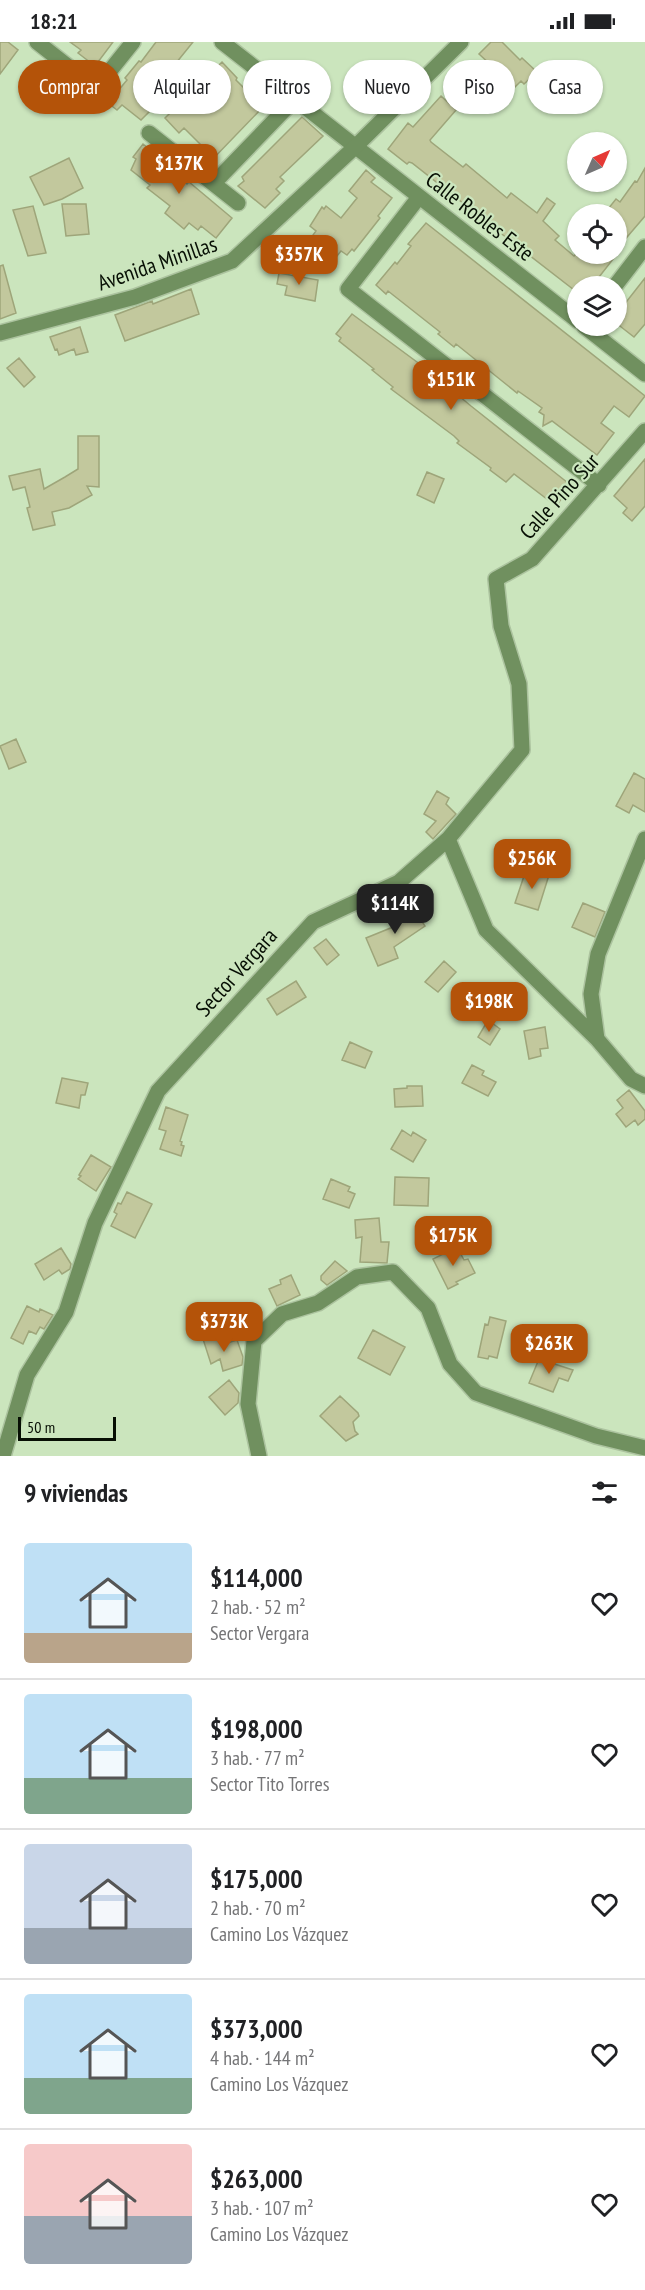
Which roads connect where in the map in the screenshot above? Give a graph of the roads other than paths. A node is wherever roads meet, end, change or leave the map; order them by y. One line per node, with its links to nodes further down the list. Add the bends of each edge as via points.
1 (37, 42): 2 (street, via 84,79 105,77)
2 (133, 42)
3 (222, 42): 5 (street, Calle Robles Este)
4 (461, 42): 9 (street, Avenida Minillas)
5 (245, 60)
6 (281, 114): 10 (street)
7 (314, 114): 9 (street, Calle Robles Este)
8 (149, 133): 10 (street)
9 (355, 147): 11 (street, Calle Robles Este); 16 (street, Avenida Minillas, via 232,261 135,297)
10 (214, 183): 12 (street)
11 (419, 197): 15 (street, Calle Robles Este); 20 (street, via 348,289)
12 (238, 203)
13 (645, 247): 14 (street)
14 (623, 276)
15 (567, 312)
16 (0, 333)
17 (597, 336): 18 (street)
18 (645, 374)
19 (645, 431): 20 (street, Calle Pino Sur)
20 (599, 485): 21 (street, Calle Pino Sur, via 532,560)
21 (496, 579): 22 (street, Sector Vergara, via 501,626 519,684 522,750)
22 (448, 839): 24 (street, via 486,930); 27 (street, Sector Vergara, via 399,882 313,922 158,1091 95,1223 66,1312 27,1375)
23 (645, 840): 24 (street, via 598,954 591,994)
24 (597, 1039): 25 (street, via 631,1079)
25 (645, 1086)
26 (645, 1448): 28 (street, via 596,1436 476,1393 450,1364 428,1308 393,1272 357,1277 318,1303 282,1314 254,1341 248,1404)
27 (3, 1456)
28 (259, 1456)

